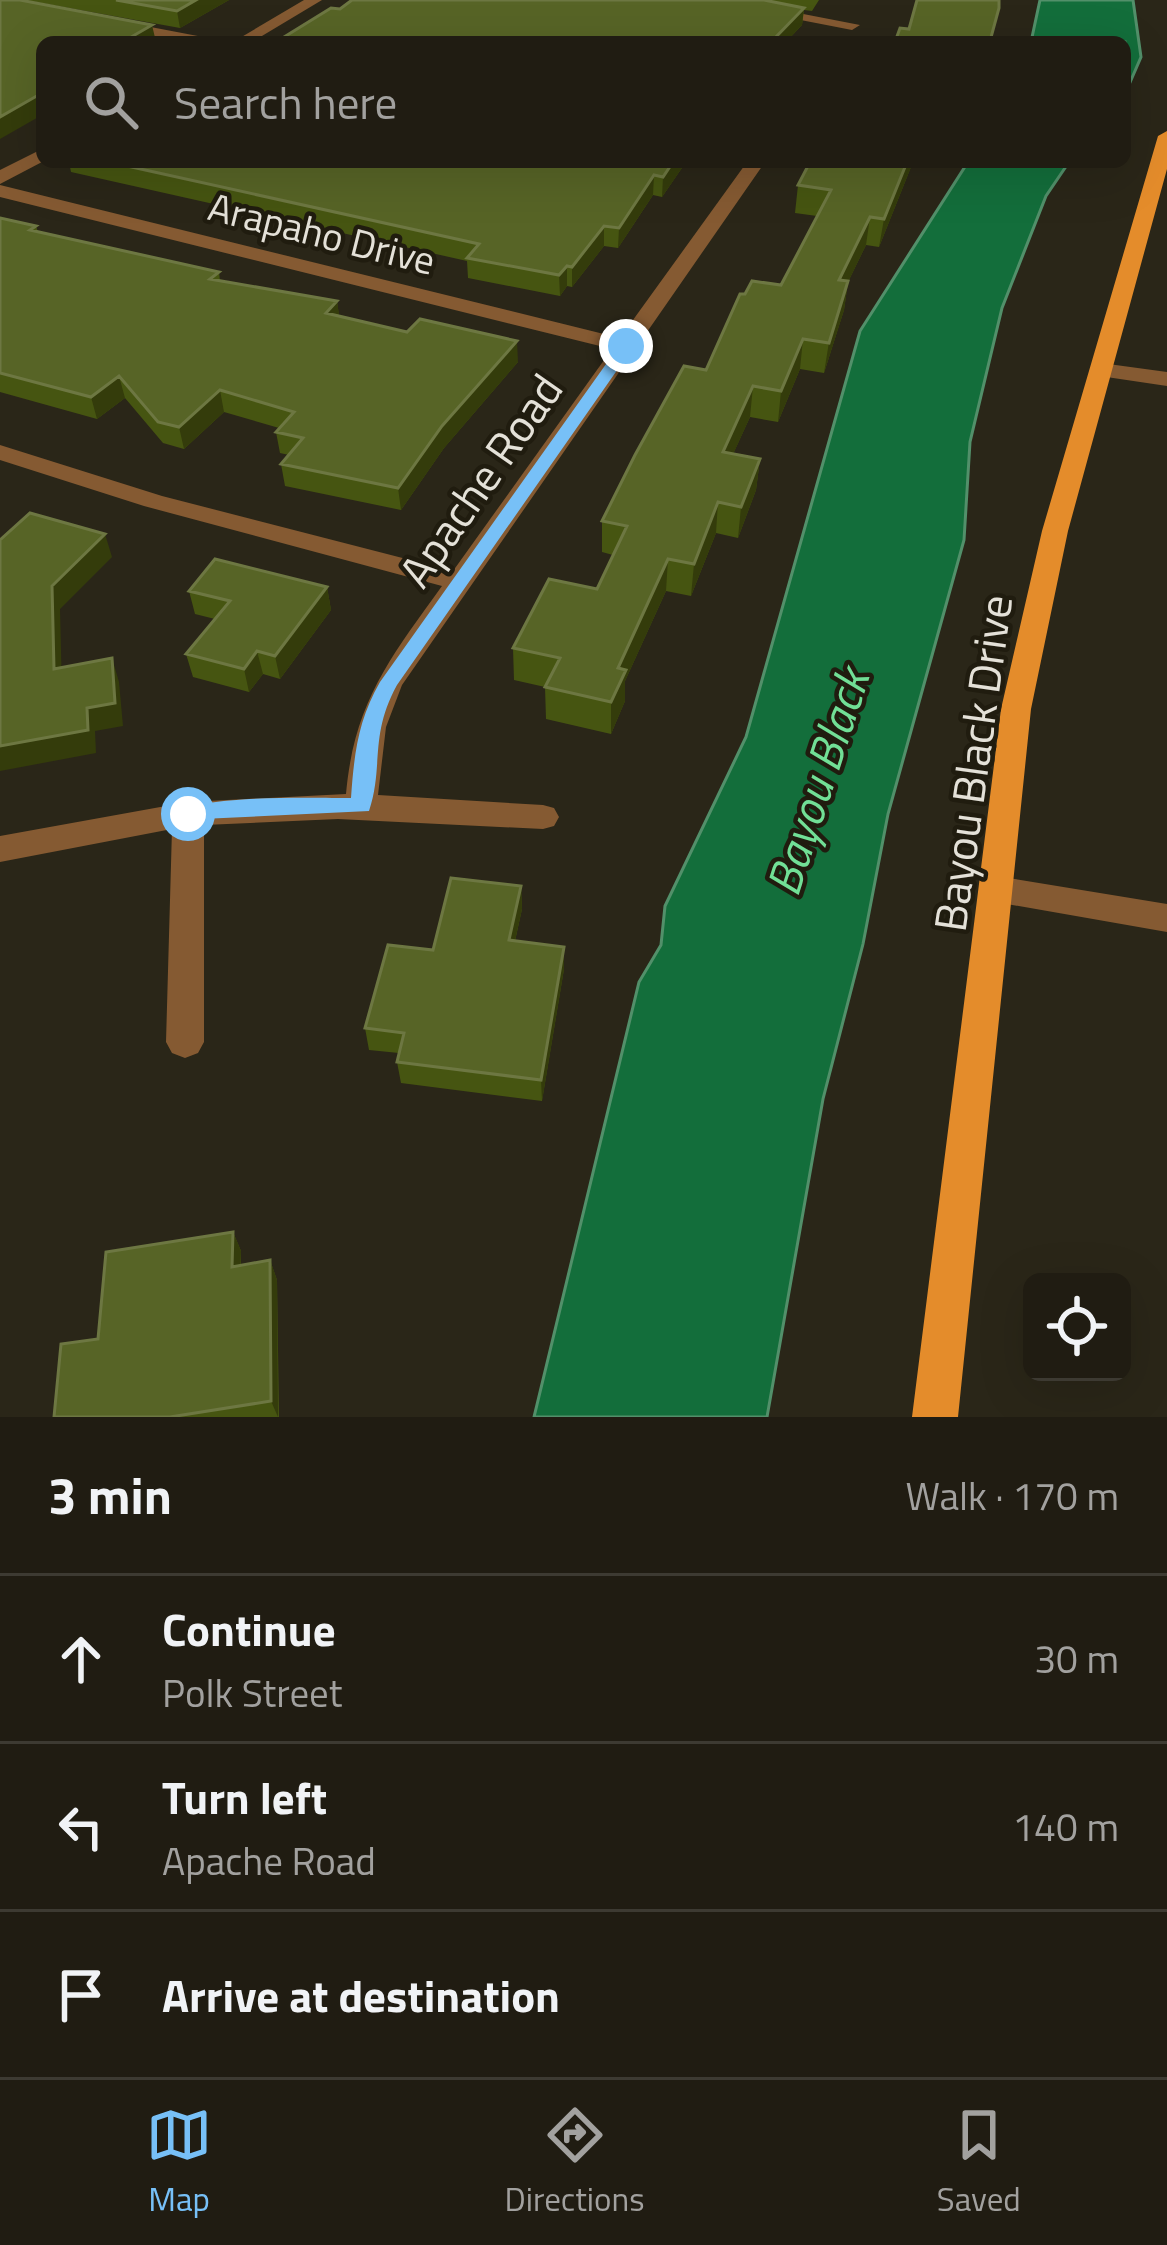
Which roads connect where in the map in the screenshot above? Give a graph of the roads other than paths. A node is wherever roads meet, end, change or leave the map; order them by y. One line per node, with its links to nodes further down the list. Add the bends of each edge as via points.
1 (315, 0): 5 (street)
2 (704, 0): 6 (street, via 856,19)
3 (89, 21): 4 (street)
4 (173, 36)
5 (252, 36)
6 (845, 36)
7 (1167, 136): 13 (main road, Bayou Black Drive)
8 (36, 157): 10 (street)
9 (752, 168): 12 (street, Apache Road)
10 (0, 178)
11 (0, 190): 12 (street, Arapaho Drive)
12 (626, 346): 17 (street, Apache Road)
13 (1103, 361): 14 (street); 15 (street); 22 (main road, Bayou Black Drive, via 1016,709)
14 (1167, 361)
15 (1167, 379)
16 (0, 452): 17 (street)
17 (460, 582): 18 (street, Apache Road, via 373,711)
18 (361, 806): 19 (street); 20 (street)
19 (188, 814): 21 (street); 24 (street)
20 (543, 817)
21 (0, 849)
22 (996, 890): 23 (street); 25 (main road, Bayou Black Drive)
23 (1167, 918)
24 (185, 1042)
25 (934, 1417)

